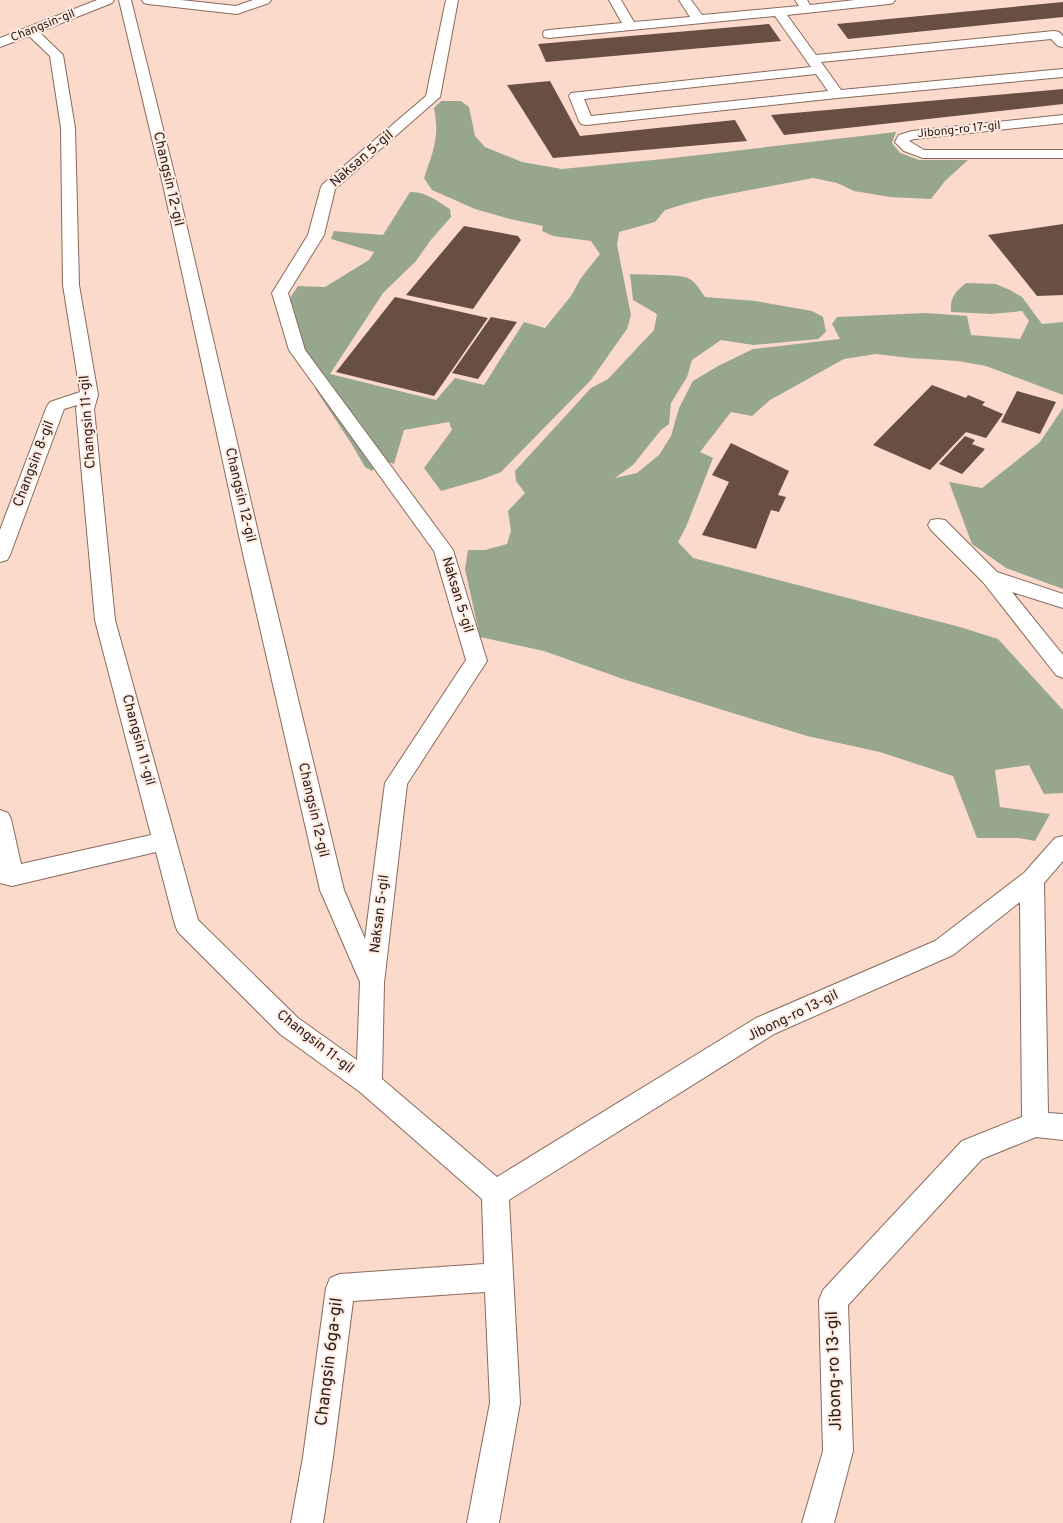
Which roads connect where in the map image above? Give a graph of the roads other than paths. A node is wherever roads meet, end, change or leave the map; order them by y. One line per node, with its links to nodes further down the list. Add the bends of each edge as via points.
1 (108, 0): 13 (street, Changsin-gil)
2 (125, 0): 33 (street, Changsin 12-gil, via 332,890)
3 (148, 0): 4 (street, via 237,10)
4 (265, 0)
5 (452, 0): 33 (street, Naksan 5-gil, via 433,97 328,186 316,235 280,293 297,350 443,550 477,661 396,783)
6 (615, 0): 12 (street)
7 (685, 0): 11 (street)
8 (889, 0): 9 (street)
9 (804, 4): 10 (street)
10 (779, 12): 11 (street); 17 (street)
11 (700, 20): 12 (street)
12 (630, 26): 14 (street)
13 (32, 31): 16 (street, Changsin-gil); 22 (street, Changsin 11-gil, via 56,55 68,128 71,285)
14 (549, 34)
15 (1060, 35): 17 (street)
16 (0, 43)
17 (816, 64): 19 (street); 19 (street, via 576,96 586,120)
18 (1063, 73): 19 (street)
19 (836, 94)
20 (1063, 119): 21 (street, Jibong-ro 17-gil, via 912,135 904,138 902,142 914,152 923,154)
21 (1063, 154)
22 (89, 395): 24 (street, Changsin 8-gil, via 56,406); 29 (street, Changsin 11-gil, via 85,409 105,620)
23 (938, 525): 25 (street)
24 (0, 555)
25 (990, 577): 26 (street); 27 (street)
26 (1063, 602)
27 (1063, 670)
28 (0, 819): 31 (street)
29 (165, 841): 31 (street); 34 (street, Changsin 11-gil, via 187,925 289,1026)
30 (1063, 846): 32 (street, Jibong-ro 13-gil)
31 (6, 875)
32 (1032, 880): 35 (street); 37 (street, Jibong-ro 13-gil, via 944,948 765,1026)
33 (372, 983): 34 (street, Naksan 5-gil)
34 (369, 1084): 37 (street)
35 (1036, 1124): 36 (street, Jibong-ro 13-gil); 41 (street, Jibong-ro 13-gil, via 972,1150 833,1300 838,1451)
36 (1063, 1127)
37 (495, 1193): 38 (street)
38 (498, 1277): 39 (street, Changsin 6ga-gil, via 340,1288); 40 (street, via 505,1403)
39 (307, 1523)
40 (484, 1523)
41 (818, 1523)

